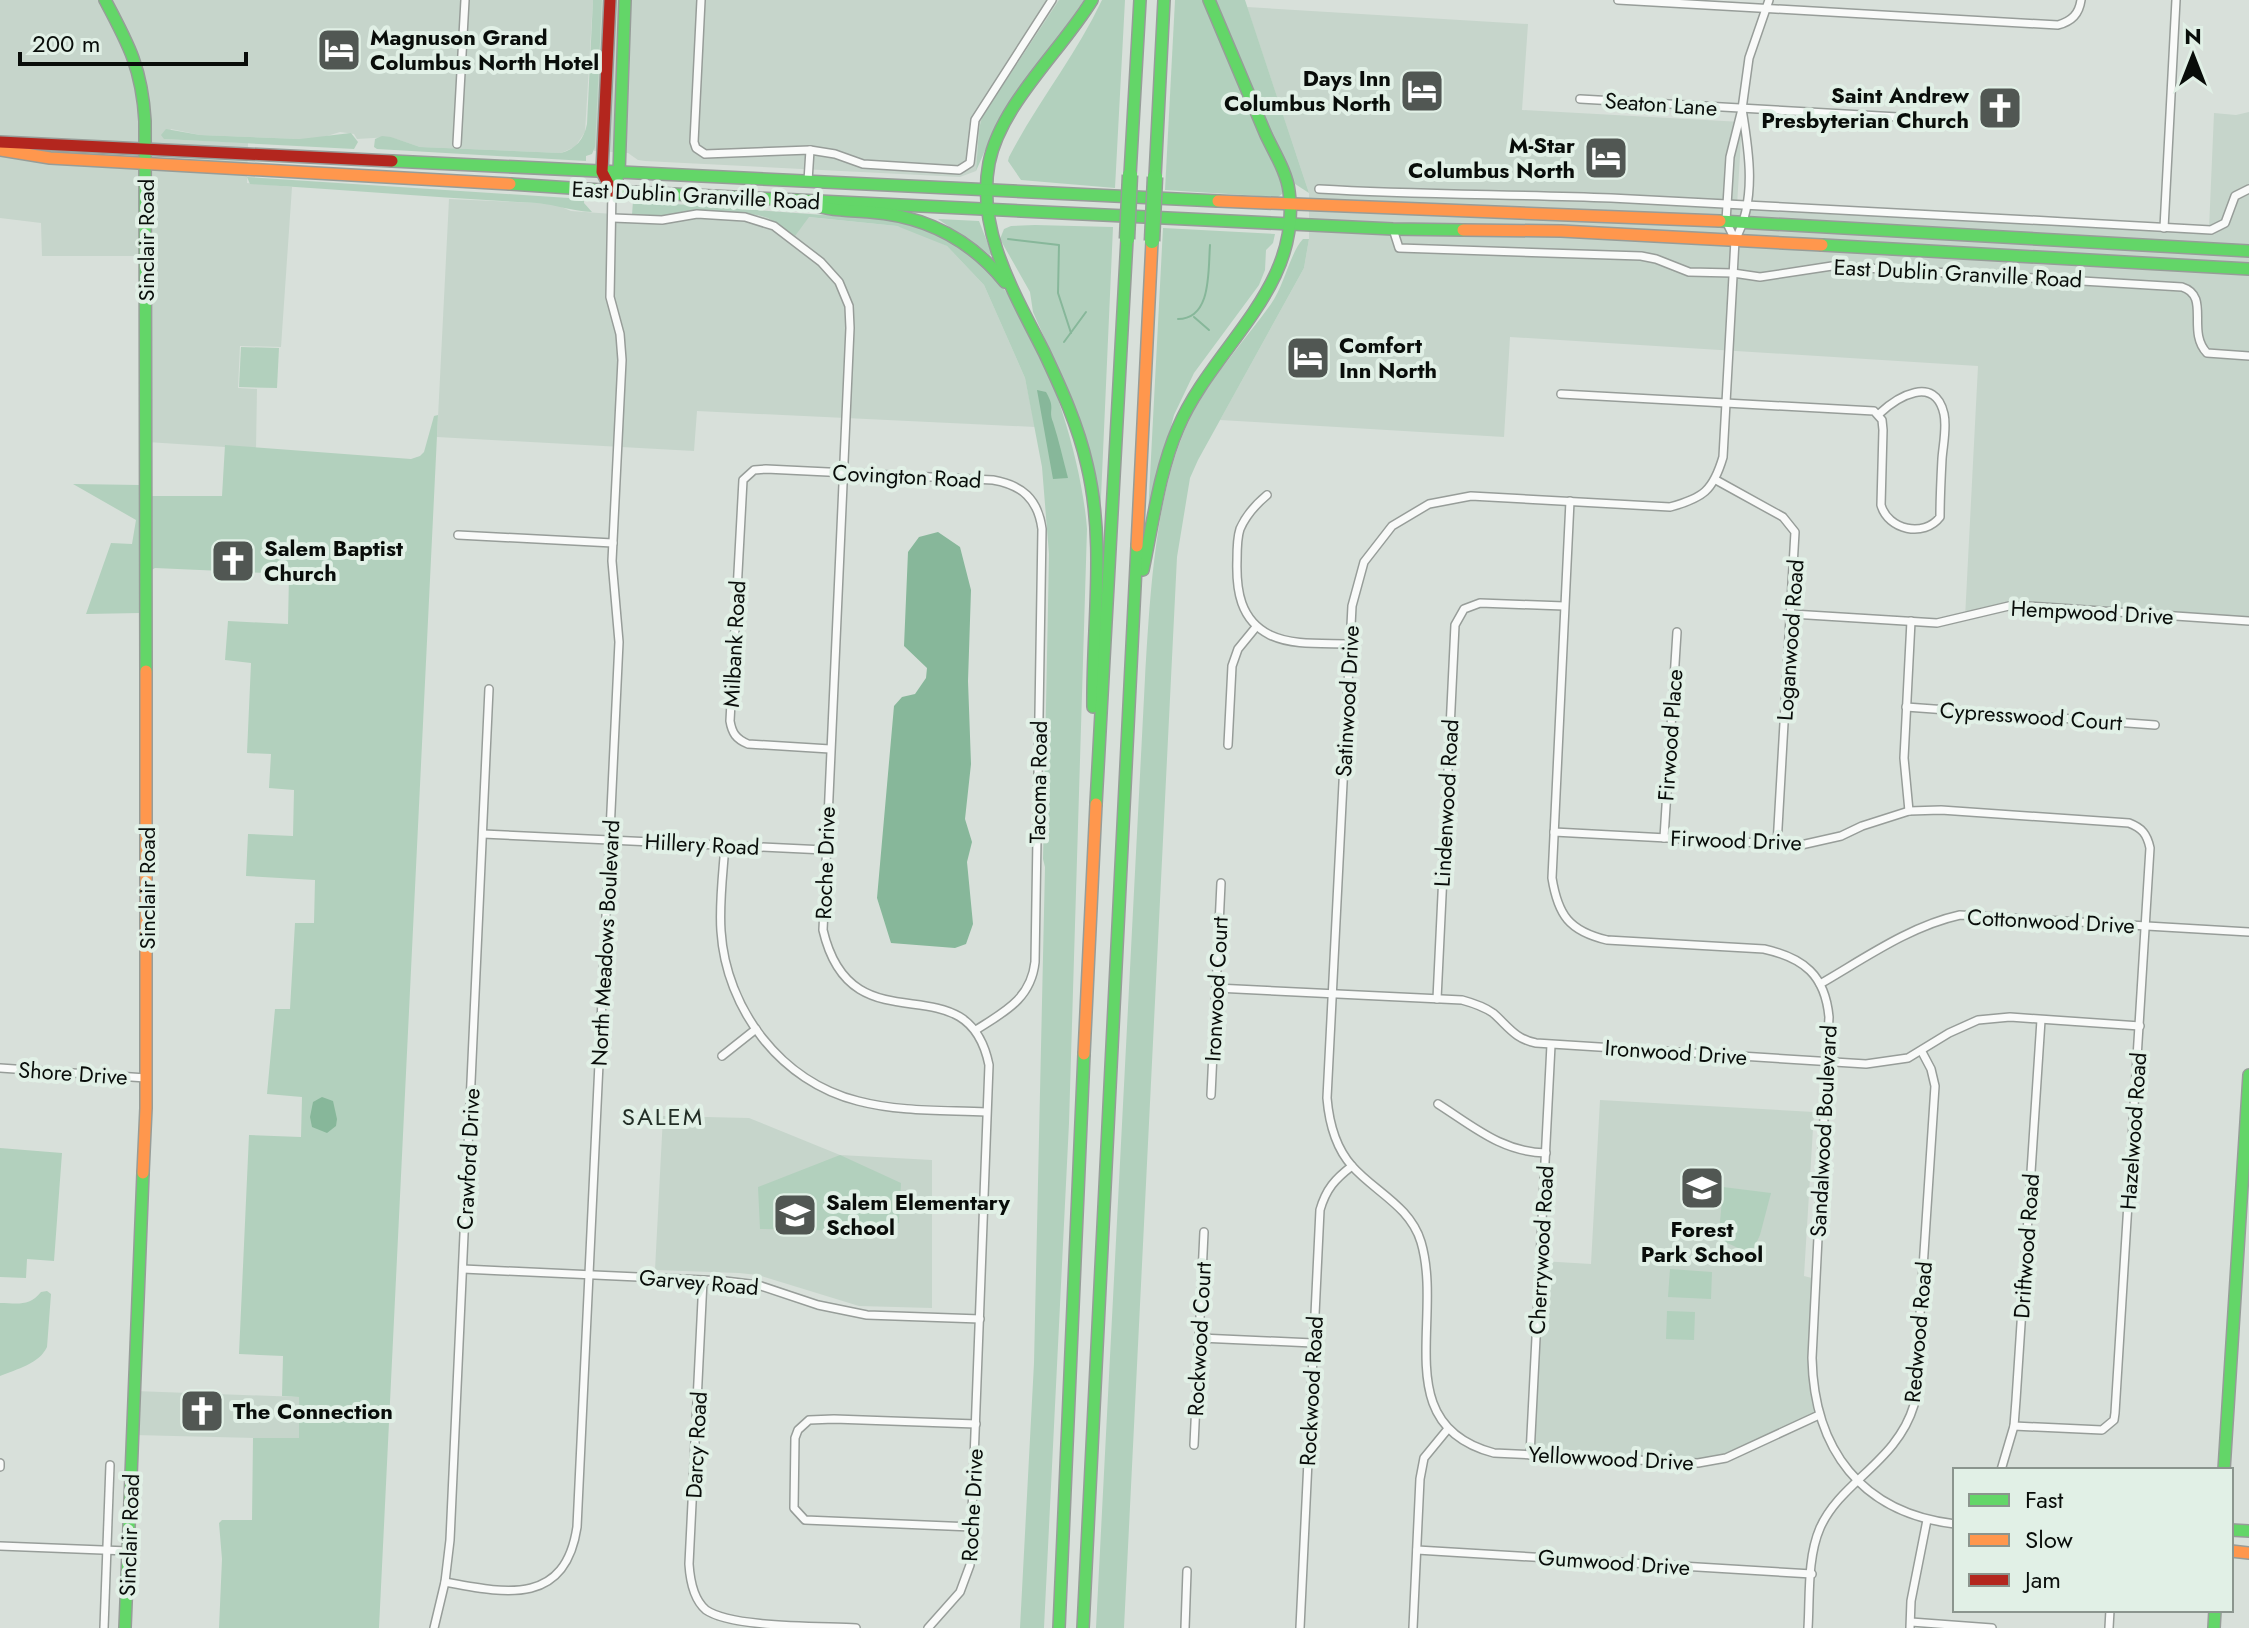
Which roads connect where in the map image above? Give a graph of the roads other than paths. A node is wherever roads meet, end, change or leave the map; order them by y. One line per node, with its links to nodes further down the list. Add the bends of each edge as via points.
1 (105, 0): 21 (main road, Sinclair Road, via 138,68)
2 (465, 0): 20 (street)
3 (610, 0): 25 (main road)
4 (625, 0): 26 (main road)
5 (701, 0): 23 (street, East Dublin Granville Road, via 696,148 705,154)
6 (1052, 0): 23 (street, East Dublin Granville Road, via 975,120 970,163 959,170 863,164)
7 (1092, 0): 28 (main road, via 1004,125 992,151)
8 (1140, 0): 75 (main road, bridge)
9 (1164, 0): 64 (main road, bridge)
10 (1209, 0): 36 (main road, via 1289,188)
11 (1618, 0): 15 (street)
12 (1769, 0): 15 (street)
13 (2081, 0): 15 (street, via 2073,17 2058,25)
14 (2176, 0): 43 (street)
15 (1765, 9): 17 (street, via 1749,58)
16 (1580, 99): 17 (street, Seaton Lane)
17 (1742, 109): 18 (street, Seaton Lane); 34 (street); 35 (street, via 1750,159)
18 (1898, 117)
19 (0, 142): 21 (main road, East Dublin Granville Road)
20 (457, 144)
21 (146, 147): 24 (main road, Sinclair Road); 25 (main road, East Dublin Granville Road)
22 (0, 150): 24 (main road, East Dublin Granville Road)
23 (810, 150): 27 (street, East Dublin Granville Road)
24 (147, 164): 31 (main road, East Dublin Granville Road); 102 (main road, Sinclair Road)
25 (602, 172): 26 (main road, East Dublin Granville Road); 31 (main road)
26 (619, 173): 27 (main road, East Dublin Granville Road); 31 (main road)
27 (808, 181): 28 (main road, East Dublin Granville Road)
28 (987, 189): 36 (main road, East Dublin Granville Road); 37 (main road)
29 (1319, 189): 32 (street)
30 (2249, 189): 43 (street, via 2235,196 2225,223 2217,229)
31 (612, 191): 33 (main road, East Dublin Granville Road); 39 (street, North Meadows Boulevard)
32 (1535, 198): 34 (street); 38 (street)
33 (803, 201): 37 (main road, East Dublin Granville Road); 49 (main road, via 820,210 896,213 932,223 976,250)
34 (1726, 203): 35 (street); 40 (street)
35 (1746, 204): 41 (street); 43 (street)
36 (1291, 205): 38 (main road, East Dublin Granville Road); 42 (main road)
37 (986, 208): 42 (main road, East Dublin Granville Road); 49 (main road, via 993,241)
38 (1536, 215): 40 (main road, East Dublin Granville Road)
39 (613, 218): 55 (street, Roche Drive, via 662,220 687,214 759,220 821,262 839,282 849,306); 61 (street, North Meadows Boulevard, via 610,297 622,360)
40 (1726, 221): 41 (main road, East Dublin Granville Road); 45 (street)
41 (1745, 222): 45 (street); 46 (main road, East Dublin Granville Road)
42 (1291, 223): 44 (main road, East Dublin Granville Road); 64 (main road, via 1277,275 1178,428)
43 (2164, 228)
44 (1393, 229): 45 (main road, East Dublin Granville Road); 48 (street, East Dublin Granville Road, via 1399,248 1641,256 1689,272)
45 (1735, 240): 47 (main road, East Dublin Granville Road); 48 (street)
46 (2249, 251)
47 (2249, 269)
48 (1733, 273): 50 (street, East Dublin Granville Road, via 1774,276 1822,266 2181,287 2196,297 2197,339 2207,353); 52 (street)
49 (1020, 302): 75 (main road, via 1067,403 1092,485)
50 (2249, 356)
51 (1561, 394): 52 (street)
52 (1726, 401): 53 (street); 56 (street, via 1723,457)
53 (1879, 414): 53 (street, via 1884,516 1892,524 1935,524 1940,517 1944,414 1939,403 1920,392 1906,393)
54 (766, 469): 55 (street, Covington Road); 74 (street, Milbank Road, via 750,473 741,489 732,731 748,744)
55 (843, 473): 59 (street, Covington Road, via 1008,482); 74 (street, Roche Drive)
56 (1716, 480): 58 (street, Satinwood Drive, via 1696,500 1670,507); 63 (street, Loganwood Road, via 1791,523 1796,542)
57 (1267, 495): 67 (street, via 1250,511 1237,549 1238,594)
58 (1570, 501): 62 (street); 69 (street, Satinwood Drive, via 1471,496 1429,504 1392,526 1364,562 1352,606)
59 (1037, 507): 95 (street, Tacoma Road, via 1042,529 1035,969 1018,1000)
60 (458, 535): 61 (street)
61 (613, 543): 81 (street, North Meadows Boulevard, via 619,642)
62 (1564, 606): 77 (street); 91 (street, Lindenwood Road, via 1480,603 1464,609 1455,625)
63 (1792, 614): 65 (street, Hempwood Drive); 83 (street, Loganwood Road)
64 (1134, 621): 142 (main road)
65 (1911, 621): 66 (street, Hempwood Drive, via 1937,623 2013,605); 71 (street)
66 (2249, 621)
67 (1256, 627): 69 (street, via 1286,640); 73 (street, via 1232,666)
68 (1677, 632): 80 (street, Firwood Place)
69 (1350, 644): 90 (street, Satinwood Drive)
70 (489, 689): 78 (street, Crawford Drive)
71 (1906, 707): 72 (street, Cypresswood Court); 76 (street)
72 (2155, 725)
73 (1228, 745)
74 (830, 749): 84 (street, Roche Drive)
75 (1096, 799): 141 (main road)
76 (1909, 811): 79 (street, Firwood Drive, via 2129,823); 83 (street, Firwood Drive, via 1841,836)
77 (1554, 832): 80 (street, Firwood Drive); 88 (street, via 1555,902 1586,935 1764,949 1783,953 1811,970)
78 (483, 834): 81 (street, Hillery Road); 109 (street, Crawford Drive)
79 (2147, 835): 86 (street, Hazelwood Road)
80 (1664, 838): 83 (street, Firwood Drive)
81 (610, 840): 82 (street, Hillery Road); 110 (street, North Meadows Boulevard)
82 (725, 845): 84 (street, Hillery Road); 94 (street, via 723,947 731,984)
83 (1777, 845)
84 (825, 850): 95 (street, Roche Drive, via 823,930 844,977 886,1002 941,1007)
85 (1221, 883): 89 (street, Ironwood Court)
86 (2146, 925): 87 (street, Cottonwood Drive); 88 (street, Cottonwood Drive, via 1960,915 1907,934); 93 (street, Hazelwood Road)
87 (2249, 932)
88 (1820, 984): 99 (street, Sandalwood Boulevard, via 1829,1017)
89 (1216, 988): 90 (street, Ironwood Drive); 103 (street, Ironwood Court)
90 (1333, 994): 91 (street, Ironwood Drive); 107 (street, Satinwood Drive, via 1329,1117)
91 (1437, 999): 96 (street, Ironwood Drive, via 1478,1004 1512,1034)
92 (2041, 1020): 93 (street, Ironwood Drive); 97 (street, Ironwood Drive, via 1978,1020); 117 (street, Driftwood Road)
93 (2140, 1026): 117 (street, Hazelwood Road, via 2115,1413 2102,1430)
94 (756, 1029): 98 (street); 105 (street, via 789,1066 855,1101 898,1109)
95 (976, 1030): 105 (street, Roche Drive, via 989,1065)
96 (1551, 1045): 99 (street, Ironwood Drive); 106 (street, Cherrywood Road)
97 (1922, 1052): 99 (street, Ironwood Drive, via 1880,1064); 124 (street, Redwood Road, via 1935,1086 1914,1405 1894,1445)
98 (722, 1056)
99 (1827, 1062): 115 (street, Sandalwood Boulevard, via 1812,1358)
100 (0, 1068): 102 (street, Shore Drive)
101 (2249, 1075): 123 (main road)
102 (146, 1078): 131 (main road, Sinclair Road)
103 (1211, 1095)
104 (1438, 1104): 106 (street, via 1503,1146)
105 (986, 1112): 112 (street, Roche Drive)
106 (1546, 1153): 120 (street, Cherrywood Road)
107 (1352, 1166): 114 (street, Rockwood Road, via 1326,1191 1320,1210); 118 (street, Satinwood Drive, via 1402,1209 1420,1237 1430,1288 1429,1394)
108 (1204, 1232): 113 (street, Rockwood Court)
109 (463, 1269): 110 (street, Garvey Road); 134 (street, Crawford Drive)
110 (589, 1275): 111 (street, Garvey Road); 134 (street, North Meadows Boulevard, via 577,1527 570,1554 554,1577 523,1591)
111 (703, 1280): 112 (street, Garvey Road, via 758,1285 867,1315); 139 (street, Darcy Road, via 692,1587 703,1608 721,1618)
112 (980, 1319): 116 (street, Roche Drive)
113 (1200, 1338): 114 (street); 119 (street, Rockwood Court)
114 (1313, 1343): 144 (street, Rockwood Road)
115 (1819, 1415): 120 (street, Yellowwood Drive, via 1726,1458 1698,1463); 124 (street, Sandalwood Boulevard, via 1838,1457)
116 (976, 1424): 127 (street, Roche Drive); 127 (street, via 816,1419 803,1425 795,1438 794,1461 794,1508 813,1522)
117 (2014, 1426): 122 (street, Driftwood Road)
118 (1447, 1430): 120 (street, Yellowwood Drive, via 1477,1448); 129 (street, via 1424,1458)
119 (1194, 1445)
120 (1530, 1455)
121 (110, 1465): 130 (street)
122 (2002, 1468)
123 (2224, 1468)
124 (1858, 1482): 125 (street, via 1886,1502); 133 (street, Redwood Road, via 1820,1528)
125 (1927, 1520): 126 (street); 135 (street)
126 (1953, 1524)
127 (972, 1527): 140 (street, Roche Drive, via 964,1584)
128 (0, 1546): 130 (street)
129 (1417, 1550): 133 (street, Gumwood Drive); 145 (street)
130 (107, 1551): 131 (street); 136 (street)
131 (128, 1551): 137 (main road, Sinclair Road)
132 (1187, 1571): 143 (street)
133 (1812, 1574): 146 (street, Redwood Road)
134 (445, 1582): 138 (street, Crawford Drive)
135 (1910, 1625): 147 (street)
136 (104, 1628)
137 (125, 1628)
138 (434, 1628)
139 (856, 1628)
140 (928, 1628)
141 (1059, 1628)
142 (1083, 1628)
143 (1185, 1628)
144 (1300, 1628)
145 (1413, 1628)
146 (1808, 1628)
147 (1992, 1628)

